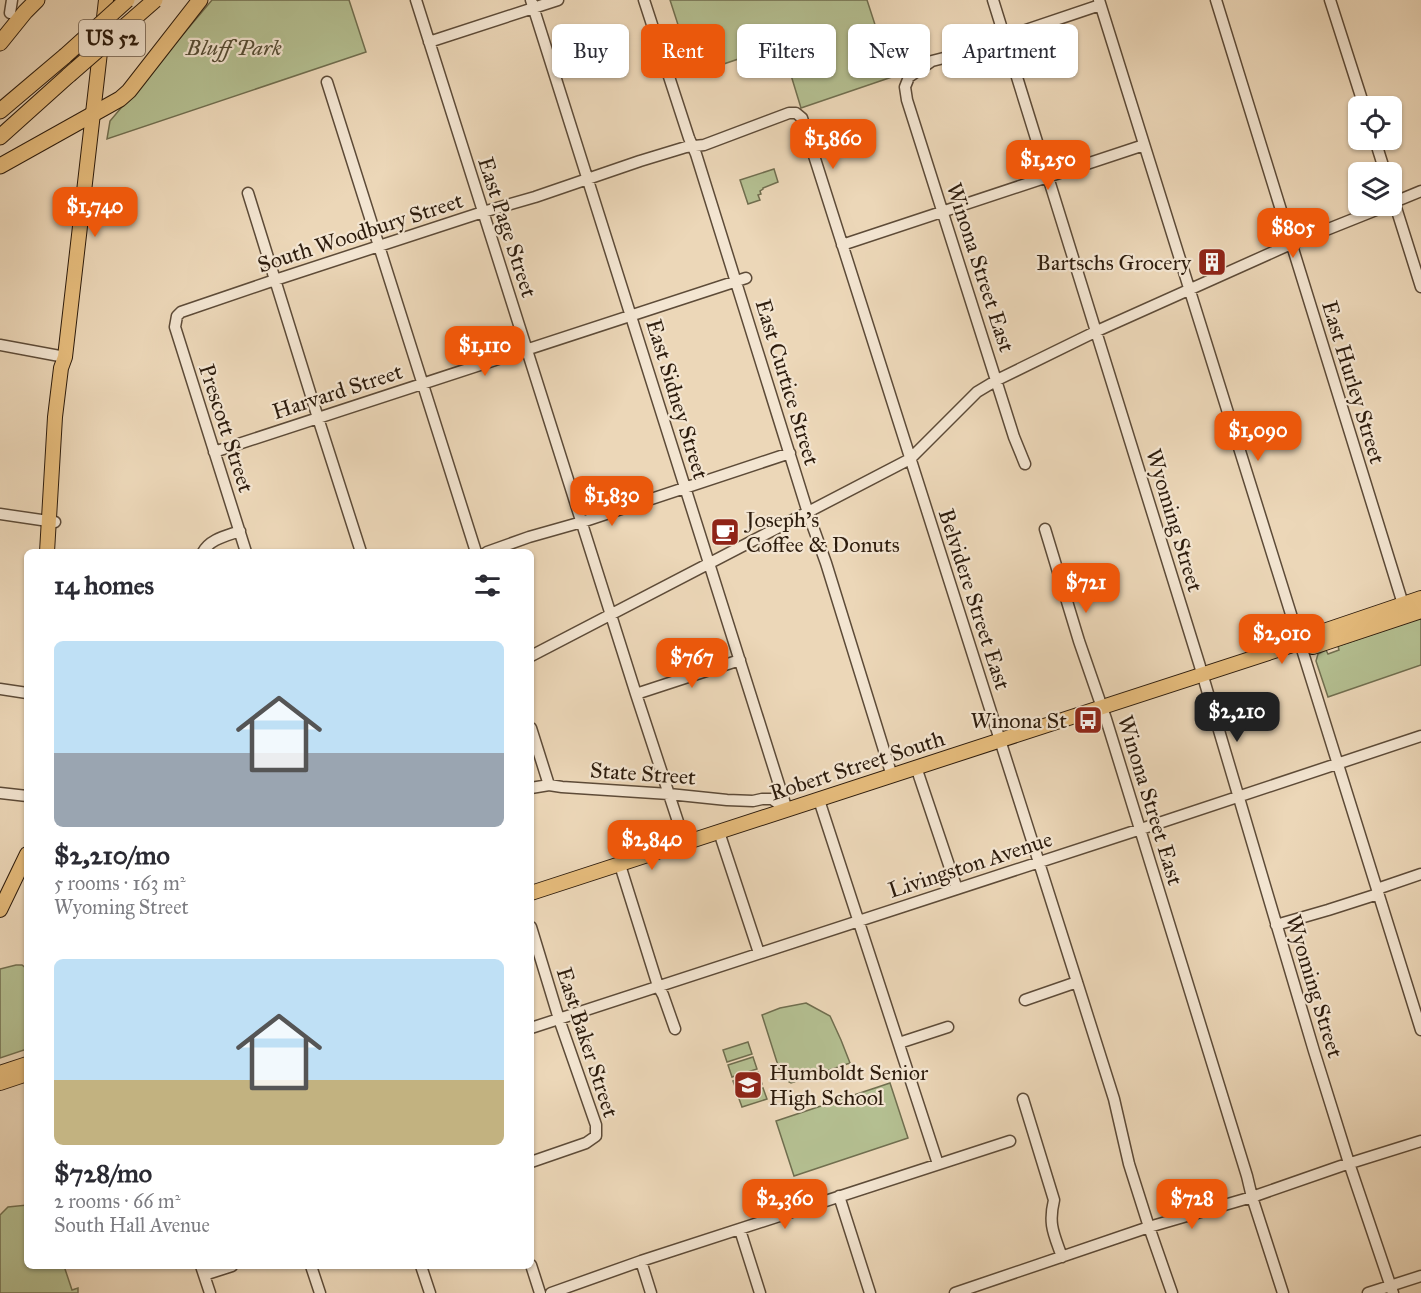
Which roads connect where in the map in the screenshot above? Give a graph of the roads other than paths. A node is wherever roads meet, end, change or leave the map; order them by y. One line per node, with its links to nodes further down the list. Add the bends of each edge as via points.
1 (12, 0): 15 (street)
2 (37, 0): 19 (highway)
3 (106, 0): 26 (main road)
4 (127, 0): 24 (highway, US 52, bridge)
5 (155, 0): 27 (highway, US 52, bridge)
6 (200, 0): 26 (highway, via 129,91)
7 (416, 0): 18 (street, East Page Street)
8 (558, 0): 14 (street)
9 (644, 0): 29 (street, East Curtice Street)
10 (993, 0): 16 (street, Wyoming Street)
11 (1216, 0): 40 (street, East Hurley Street)
12 (1330, 0): 23 (street)
13 (1099, 2): 17 (street); 28 (street)
14 (532, 4): 18 (street); 32 (street, East Sidney Street)
15 (10, 13)
16 (1001, 24)
17 (1040, 24)
18 (429, 42): 36 (street, East Page Street)
19 (0, 43)
20 (942, 59): 37 (street, Winona Street East, via 910,76 904,87)
21 (1018, 78): 31 (street, Wyoming Street)
22 (327, 82): 42 (street)
23 (1361, 96)
24 (0, 111)
25 (796, 113): 29 (street, South Woodbury Street); 41 (street, Belvidere Street East, via 802,118)
26 (94, 114): 30 (highway); 52 (main road)
27 (0, 137)
28 (1144, 145): 31 (street); 46 (street)
29 (693, 147): 32 (street, South Woodbury Street); 44 (street, East Curtice Street)
30 (0, 166)
31 (1048, 176): 37 (street); 49 (street, Wyoming Street)
32 (588, 178): 36 (street, South Woodbury Street); 47 (street, East Sidney Street)
33 (1421, 191): 35 (street)
34 (248, 193): 43 (street)
35 (1402, 197)
36 (483, 212): 42 (street, South Woodbury Street); 51 (street, East Page Street)
37 (943, 212): 41 (street); 53 (street, Winona Street East)
38 (1356, 216): 40 (street)
39 (1396, 216): 45 (street)
40 (1291, 244): 46 (street); 76 (street, East Hurley Street)
41 (842, 245): 58 (street, Belvidere Street East)
42 (380, 247): 43 (street, South Woodbury Street); 54 (street)
43 (275, 280): 48 (street, South Woodbury Street); 55 (street)
44 (741, 280): 47 (street, Harvard Street); 57 (street, East Curtice Street)
45 (1421, 287)
46 (1190, 290): 49 (street); 79 (street)
47 (631, 315): 51 (street, Harvard Street); 60 (street, East Sidney Street)
48 (177, 316): 56 (street, Prescott Street, via 175,327)
49 (1096, 331): 53 (street); 82 (street, Wyoming Street)
50 (0, 345): 52 (street)
51 (527, 349): 54 (street, Harvard Street); 64 (street, East Page Street)
52 (65, 357): 63 (main road, via 55,417)
53 (997, 380): 58 (street, via 978,392); 59 (street, Winona Street East)
54 (422, 384): 55 (street, Harvard Street); 72 (street)
55 (318, 418): 56 (street, Harvard Street); 71 (street)
56 (214, 452): 66 (street, Prescott Street)
57 (790, 453): 60 (street); 61 (street, East Curtice Street)
58 (910, 459): 61 (street); 89 (street, Belvidere Street East)
59 (1025, 464)
60 (685, 488): 64 (street); 74 (street, East Sidney Street)
61 (808, 513): 74 (street); 92 (street, East Curtice Street)
62 (0, 514): 63 (street)
63 (52, 521): 67 (main road); 68 (main road)
64 (582, 522): 73 (street); 78 (street, East Page Street)
65 (1045, 529): 86 (street, Winona Street East)
66 (240, 531): 69 (street, via 212,541); 70 (street, Prescott Street)
67 (47, 549)
68 (53, 549)
69 (205, 549)
70 (245, 549)
71 (360, 549)
72 (475, 549)
73 (495, 549)
74 (709, 563): 78 (street); 81 (street, East Sidney Street)
75 (1421, 598): 76 (main road, Robert Street South)
76 (1403, 604): 79 (main road, Robert Street South, via 1309,636)
77 (1421, 611): 79 (main road, Robert Street South, via 1313,647)
78 (611, 614): 80 (street); 85 (street, East Page Street)
79 (1299, 643): 82 (main road, Robert Street South); 90 (street)
80 (534, 654)
81 (740, 660): 85 (street); 101 (street, East Sidney Street)
82 (1202, 675): 86 (main road, Robert Street South); 98 (street, Wyoming Street)
83 (0, 690): 84 (street)
84 (24, 693)
85 (636, 694): 96 (street, East Page Street)
86 (1102, 707): 89 (main road, Robert Street South); 103 (street, Winona Street East)
87 (1421, 736): 90 (street, Livingston Avenue)
88 (534, 738): 93 (street)
89 (1000, 740): 91 (main road, Robert Street South); 107 (street, Belvidere Street East)
90 (1338, 764): 98 (street, Livingston Avenue); 111 (street)
91 (916, 767): 92 (main road, Robert Street South); 110 (street)
92 (892, 776): 99 (main road, Robert Street South)
93 (549, 785): 94 (street, State Street); 96 (street, State Street)
94 (534, 788)
95 (0, 793): 97 (street)
96 (669, 794): 100 (street, State Street); 105 (street, East Page Street)
97 (24, 796)
98 (1239, 797): 103 (street, Livingston Avenue); 115 (street, Wyoming Street)
99 (819, 800): 101 (main road, Robert Street South); 114 (street)
100 (753, 801): 101 (street, State Street, via 772,799); 102 (street)
101 (787, 810): 102 (main road, Robert Street South)
102 (763, 818): 104 (main road, Robert Street South)
103 (1140, 830): 107 (street, Livingston Avenue); 141 (street, Winona Street East)
104 (719, 832): 105 (main road, Robert Street South); 117 (street)
105 (685, 843): 108 (main road, Robert Street South)
106 (24, 860): 113 (main road)
107 (1038, 862): 110 (street, Livingston Avenue); 118 (street, Belvidere Street East)
108 (620, 865): 112 (main road, Robert Street South); 119 (street)
109 (1421, 874): 111 (street)
110 (957, 889): 114 (street, Livingston Avenue)
111 (1378, 891): 115 (street); 121 (street)
112 (534, 892)
113 (0, 910)
114 (859, 921): 117 (street, Livingston Avenue); 127 (street)
115 (1276, 925): 138 (street, Wyoming Street)
116 (534, 937): 122 (street, East Baker Street)
117 (759, 953): 119 (street, Livingston Avenue)
118 (1077, 982): 120 (street); 142 (street, Belvidere Street East)
119 (658, 986): 122 (street, Livingston Avenue); 125 (street)
120 (1025, 1000)
121 (1418, 1009): 126 (street)
122 (559, 1019): 123 (street, Livingston Avenue); 137 (street, East Baker Street, via 597,1136)
123 (534, 1027)
124 (948, 1027): 127 (street)
125 (675, 1029)
126 (1421, 1030)
127 (898, 1043): 139 (street)
128 (24, 1056): 129 (main road)
129 (0, 1064)
130 (24, 1065): 131 (main road)
131 (0, 1073)
132 (24, 1075): 133 (main road)
133 (0, 1083)
134 (1023, 1099): 144 (street, via 1054,1200 1051,1225)
135 (1010, 1141): 139 (street)
136 (1421, 1141): 138 (street)
137 (534, 1161)
138 (1349, 1163): 141 (street); 151 (street, Wyoming Street)
139 (938, 1164): 140 (street)
140 (839, 1196): 143 (street); 159 (street)
141 (1251, 1197): 142 (street); 162 (street, Winona Street East)
142 (1149, 1227): 144 (street); 161 (street, Belvidere Street East)
143 (740, 1230): 145 (street); 158 (street)
144 (1062, 1257): 160 (street)
145 (641, 1261): 156 (street); 157 (street)
146 (312, 1269): 153 (street)
147 (422, 1269): 154 (street)
148 (532, 1269): 155 (street)
149 (203, 1271): 152 (street)
150 (1421, 1276): 151 (street)
151 (1392, 1289): 163 (street)
152 (210, 1293)
153 (320, 1293)
154 (430, 1293)
155 (540, 1293)
156 (551, 1293)
157 (651, 1293)
158 (760, 1293)
159 (870, 1293)
160 (955, 1293)
161 (1172, 1293)
162 (1283, 1293)
163 (1368, 1293)

